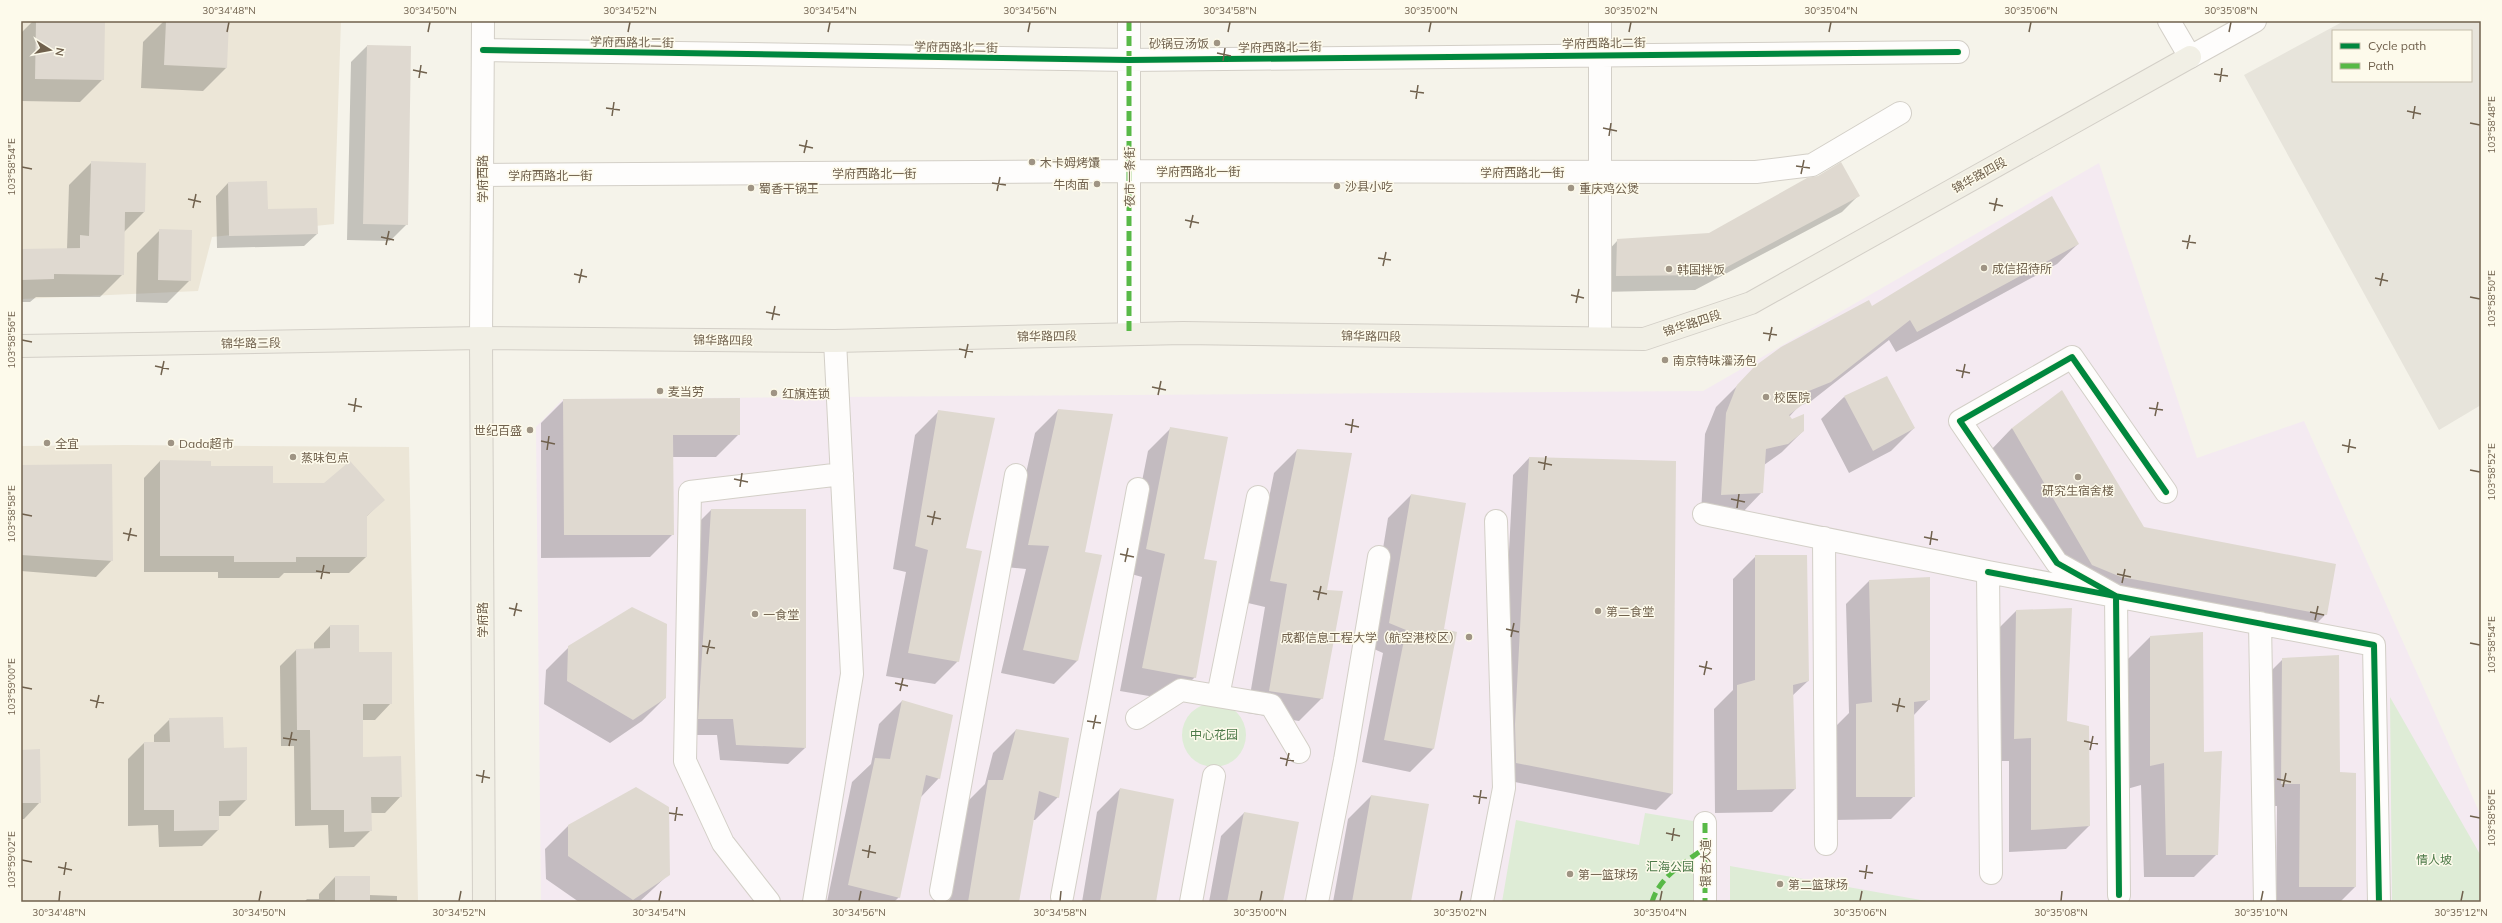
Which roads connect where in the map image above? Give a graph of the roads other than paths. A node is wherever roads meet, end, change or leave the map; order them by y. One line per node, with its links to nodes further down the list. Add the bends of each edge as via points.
1 (483, 21): 6 (street, 学府西路)
2 (1128, 21): 10 (street, 夜市一条街)
3 (1600, 21): 8 (street)
4 (2169, 21): 9 (street)
5 (2255, 21): 9 (street)
6 (483, 50): 10 (street, 学府西路北二街); 14 (street, 学府西路)
7 (1958, 52): 8 (street, 学府西路北二街)
8 (1600, 54): 10 (street, 学府西路北二街); 13 (street)
9 (2190, 57): 17 (main road, 锦华路四段, via 1751,303 1644,339)
10 (1129, 60): 12 (street, 夜市一条街)
11 (1900, 113): 13 (street, 学府西路北一街, via 1812,165 1756,172)
12 (1129, 171): 13 (street, 学府西路北一街); 14 (street, 学府西路北一街); 15 (street, 夜市一条街)
13 (1600, 172): 17 (street)
14 (482, 175): 16 (street, 学府西路)
15 (1130, 334): 17 (main road, 锦华路四段); 18 (main road, 锦华路四段)
16 (481, 338): 18 (main road, 锦华路四段); 19 (main road, 锦华路三段); 42 (main road, 学府路)
17 (1600, 338)
18 (835, 341): 20 (street)
19 (21, 346)
20 (842, 474): 43 (street, via 690,492 686,760 723,843); 44 (street, via 852,674)
21 (1016, 475): 39 (street)
22 (1138, 489): 41 (street)
23 (2166, 492): 30 (street, via 2072,357 1960,421 2057,563)
24 (1258, 497): 32 (street)
25 (1704, 514): 27 (street)
26 (1496, 521): 47 (street, via 1504,788)
27 (1824, 538): 29 (street); 37 (street)
28 (1379, 557): 46 (street, via 1345,760)
29 (1988, 572): 30 (street); 38 (street)
30 (2116, 596): 31 (street); 40 (street)
31 (2260, 623): 49 (street); 50 (street, via 2374,645)
32 (1218, 696): 33 (street, via 1181,690); 34 (street, via 1272,704)
33 (1137, 718)
34 (1299, 752)
35 (1214, 776): 45 (street)
36 (1705, 823): 48 (street, 银杏大道)
37 (1826, 844)
38 (1991, 873)
39 (941, 891)
40 (2119, 896)
41 (1062, 897)
42 (484, 902)
43 (768, 902)
44 (814, 902)
45 (1191, 902)
46 (1317, 902)
47 (1482, 902)
48 (1705, 902)
49 (2265, 902)
50 (2379, 902)

